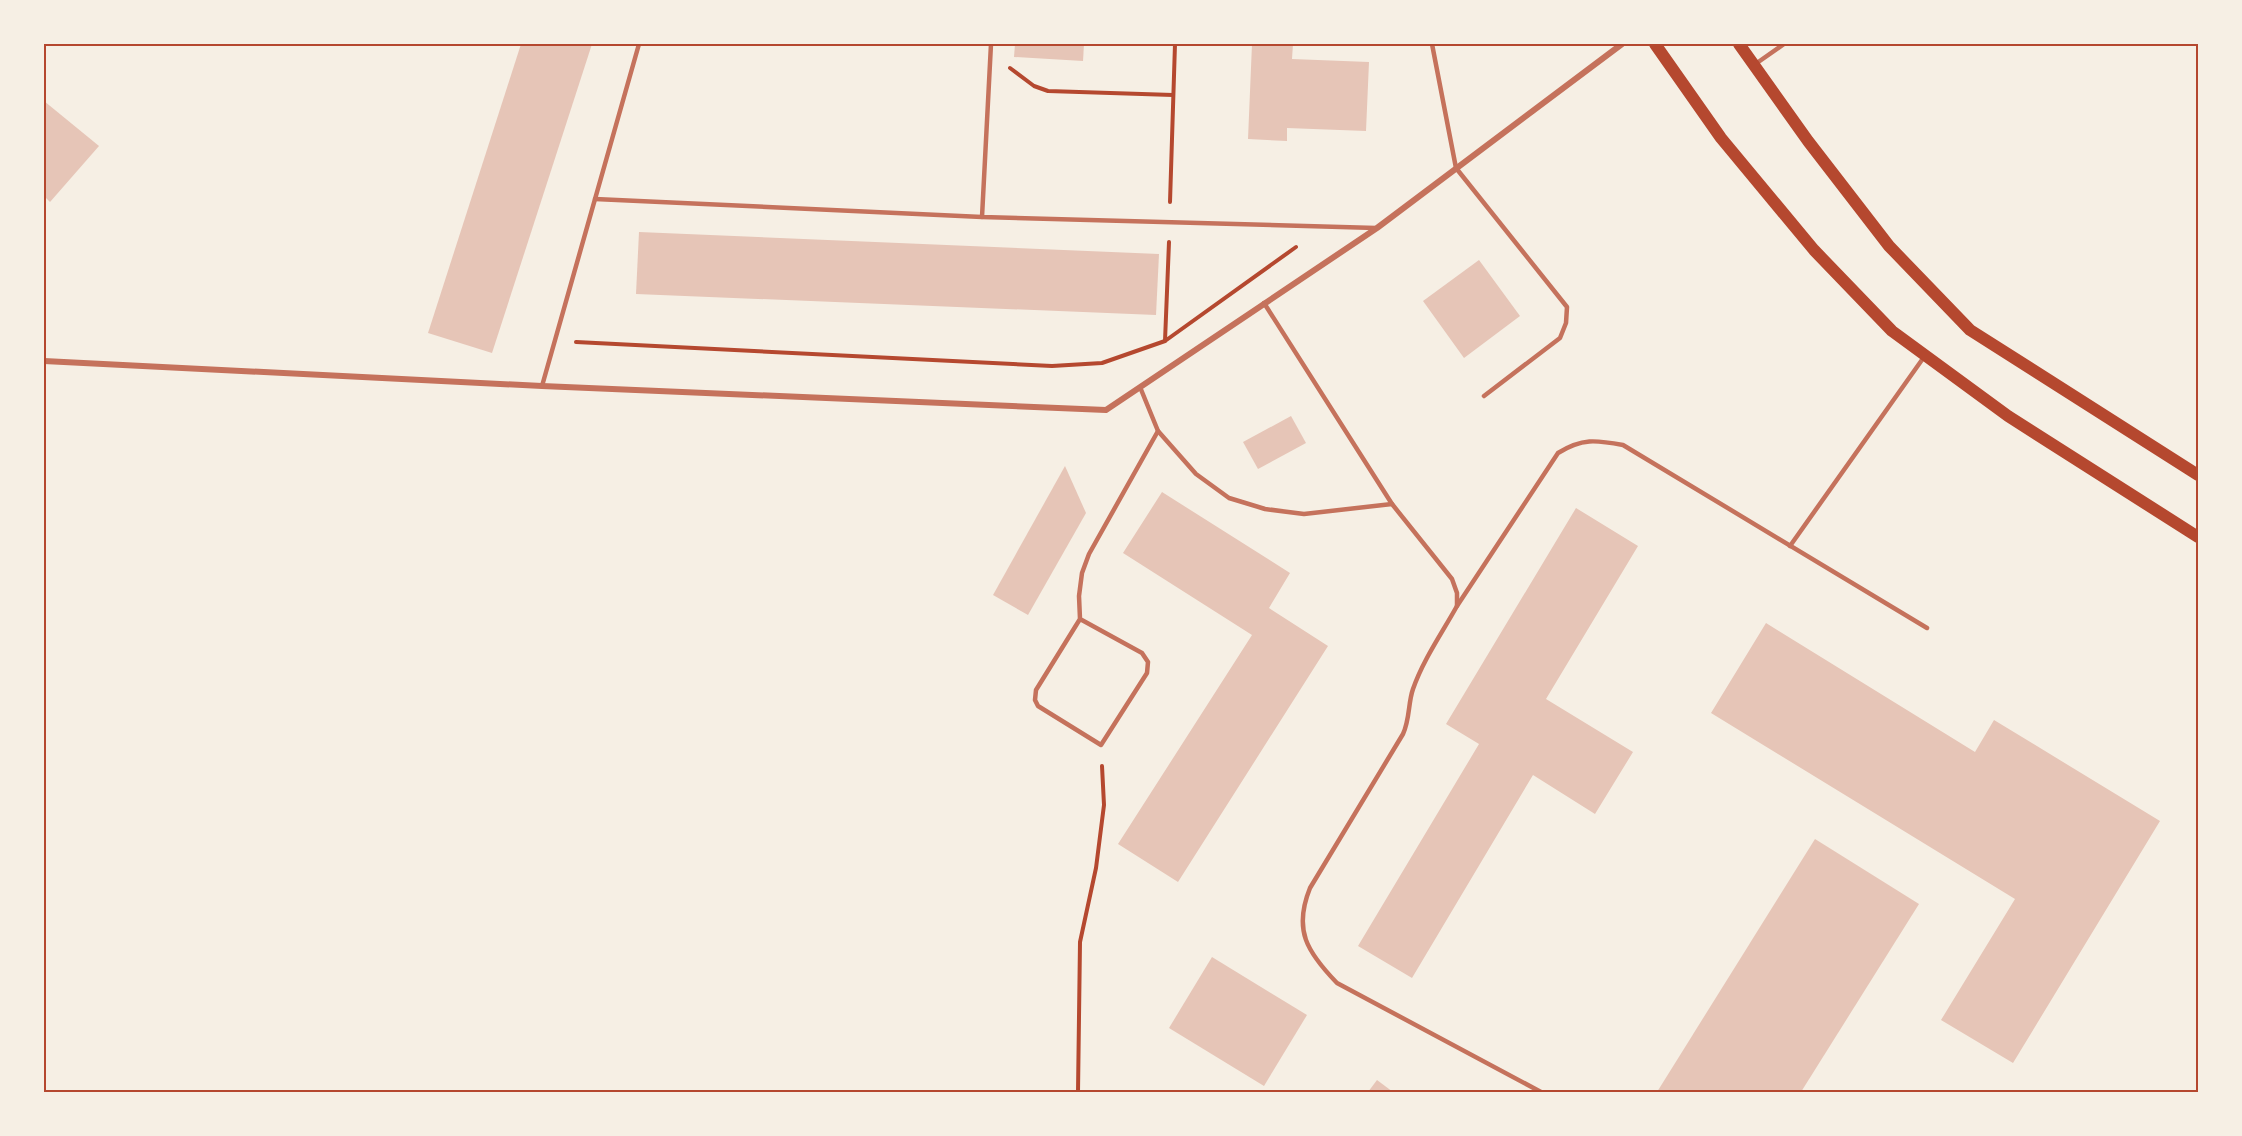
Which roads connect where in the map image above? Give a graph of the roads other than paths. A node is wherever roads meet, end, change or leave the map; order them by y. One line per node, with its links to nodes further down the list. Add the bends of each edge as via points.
1 (639, 44): 10 (lane)
2 (991, 44): 11 (lane)
3 (1432, 44): 9 (lane)
4 (1622, 44): 9 (street)
5 (1655, 44): 14 (main road, via 1721,138 1814,250 1892,330)
6 (1738, 44): 8 (main road)
7 (1784, 44): 8 (lane)
8 (1754, 65): 20 (main road, via 1889,246 1970,330)
9 (1456, 168): 12 (street); 18 (lane, via 1567,307 1560,338)
10 (595, 199): 11 (lane); 16 (lane)
11 (982, 217): 12 (lane)
12 (1377, 228): 13 (street)
13 (1264, 303): 17 (street); 21 (lane)
14 (1925, 355): 22 (main road, via 2008,416); 23 (lane)
15 (44, 361): 16 (street)
16 (542, 386): 17 (street, via 1106,410)
17 (1140, 387): 19 (lane)
18 (1484, 396)
19 (1158, 431): 21 (lane, via 1196,474 1229,498 1265,509 1304,514); 25 (lane, via 1089,554 1082,573)
20 (2199, 475)
21 (1392, 504): 24 (lane, via 1452,579)
22 (2199, 537)
23 (1790, 546): 24 (lane, via 1623,445 1596,440 1573,444 1558,453); 26 (lane)
24 (1457, 606): 27 (lane, via 1417,679 1403,734 1310,888 1301,919 1310,950 1337,983)
25 (1080, 619): 25 (lane, via 1036,690 1035,700 1038,706 1101,745 1147,673 1148,662 1143,653)
26 (1927, 628)
27 (1541, 1092)

